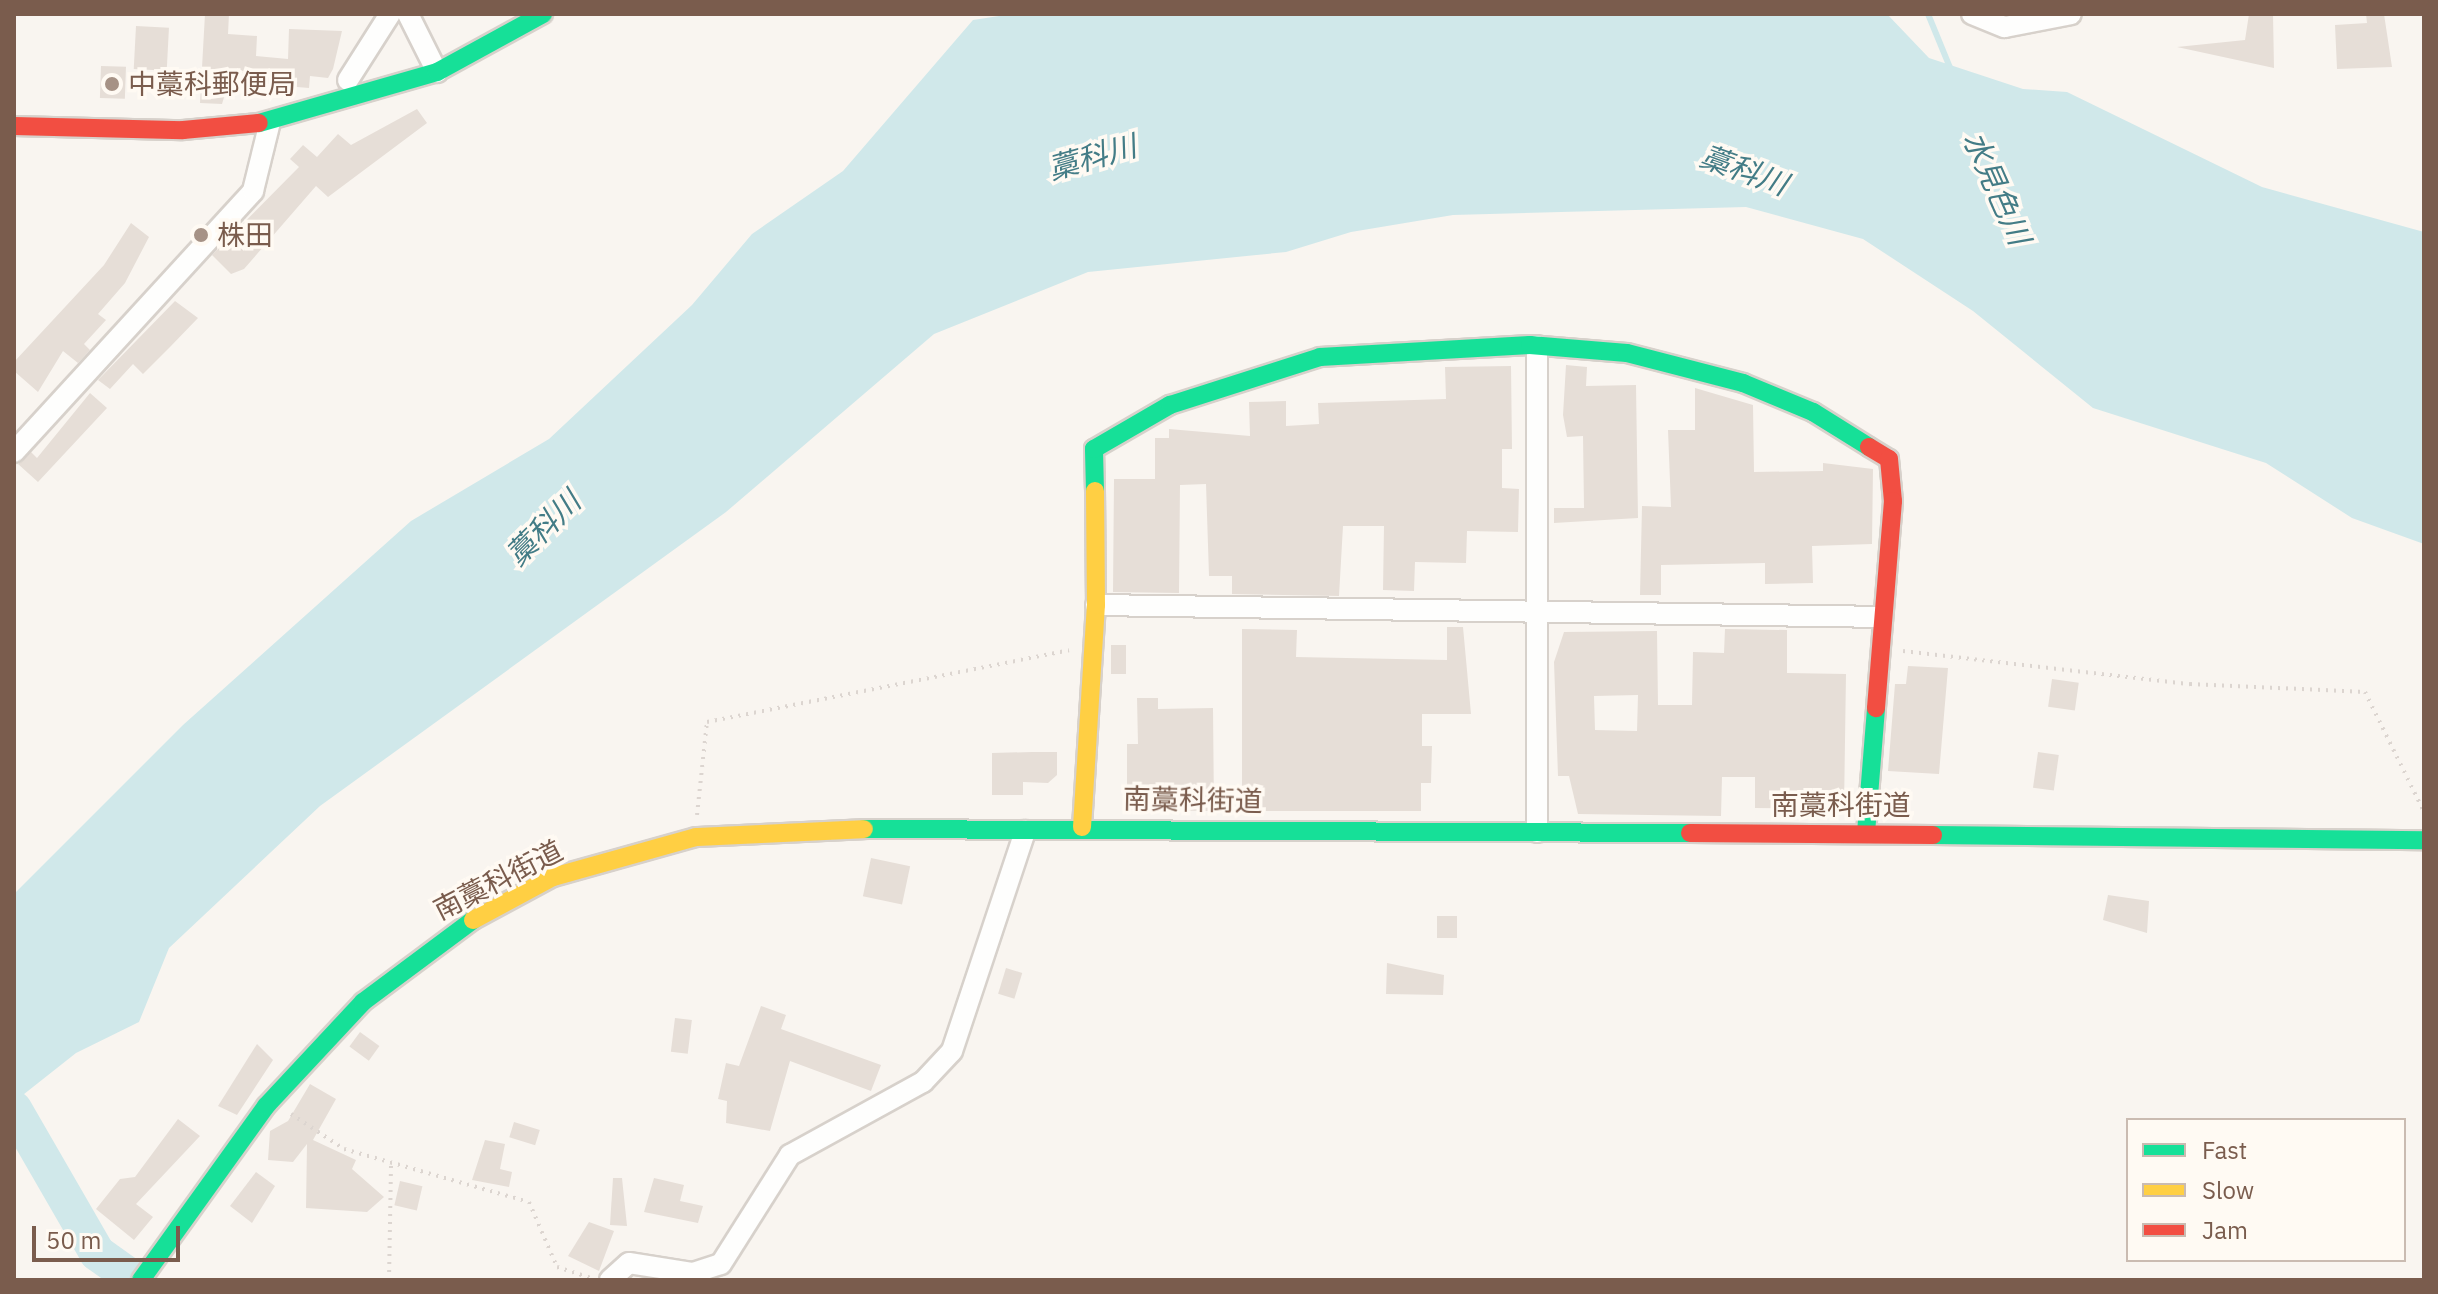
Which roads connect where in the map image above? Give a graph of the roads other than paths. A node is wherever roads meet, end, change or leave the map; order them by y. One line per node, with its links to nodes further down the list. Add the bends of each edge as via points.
1 (390, 14): 7 (street)
2 (408, 14): 6 (street)
3 (543, 14): 6 (main road)
4 (1972, 14): 5 (street, via 2005,27)
5 (2071, 14)
6 (437, 72): 8 (main road)
7 (348, 80)
8 (270, 122): 9 (main road, via 183,130); 11 (street, via 253,191)
9 (14, 126)
10 (1537, 346): 12 (main road, via 1320,357 1170,405 1094,449); 13 (street); 14 (main road, via 1627,353 1743,383 1881,451 1889,459 1893,501)
11 (14, 452)
12 (1096, 605): 13 (street); 15 (main road)
13 (1537, 612): 14 (street); 17 (street)
14 (1882, 617): 18 (main road)
15 (1082, 827): 16 (main road, 南藁科街道); 17 (main road, 南藁科街道)
16 (1025, 831): 20 (main road, 南藁科街道, via 802,829 696,837 553,877 452,931 363,1002 266,1106); 21 (street, via 952,1051 933,1072 790,1155 721,1264 693,1273 629,1263)
17 (1537, 832): 18 (main road, 南藁科街道)
18 (1866, 833): 19 (main road, 南藁科街道)
19 (2424, 840)
20 (141, 1280)
21 (610, 1280)

